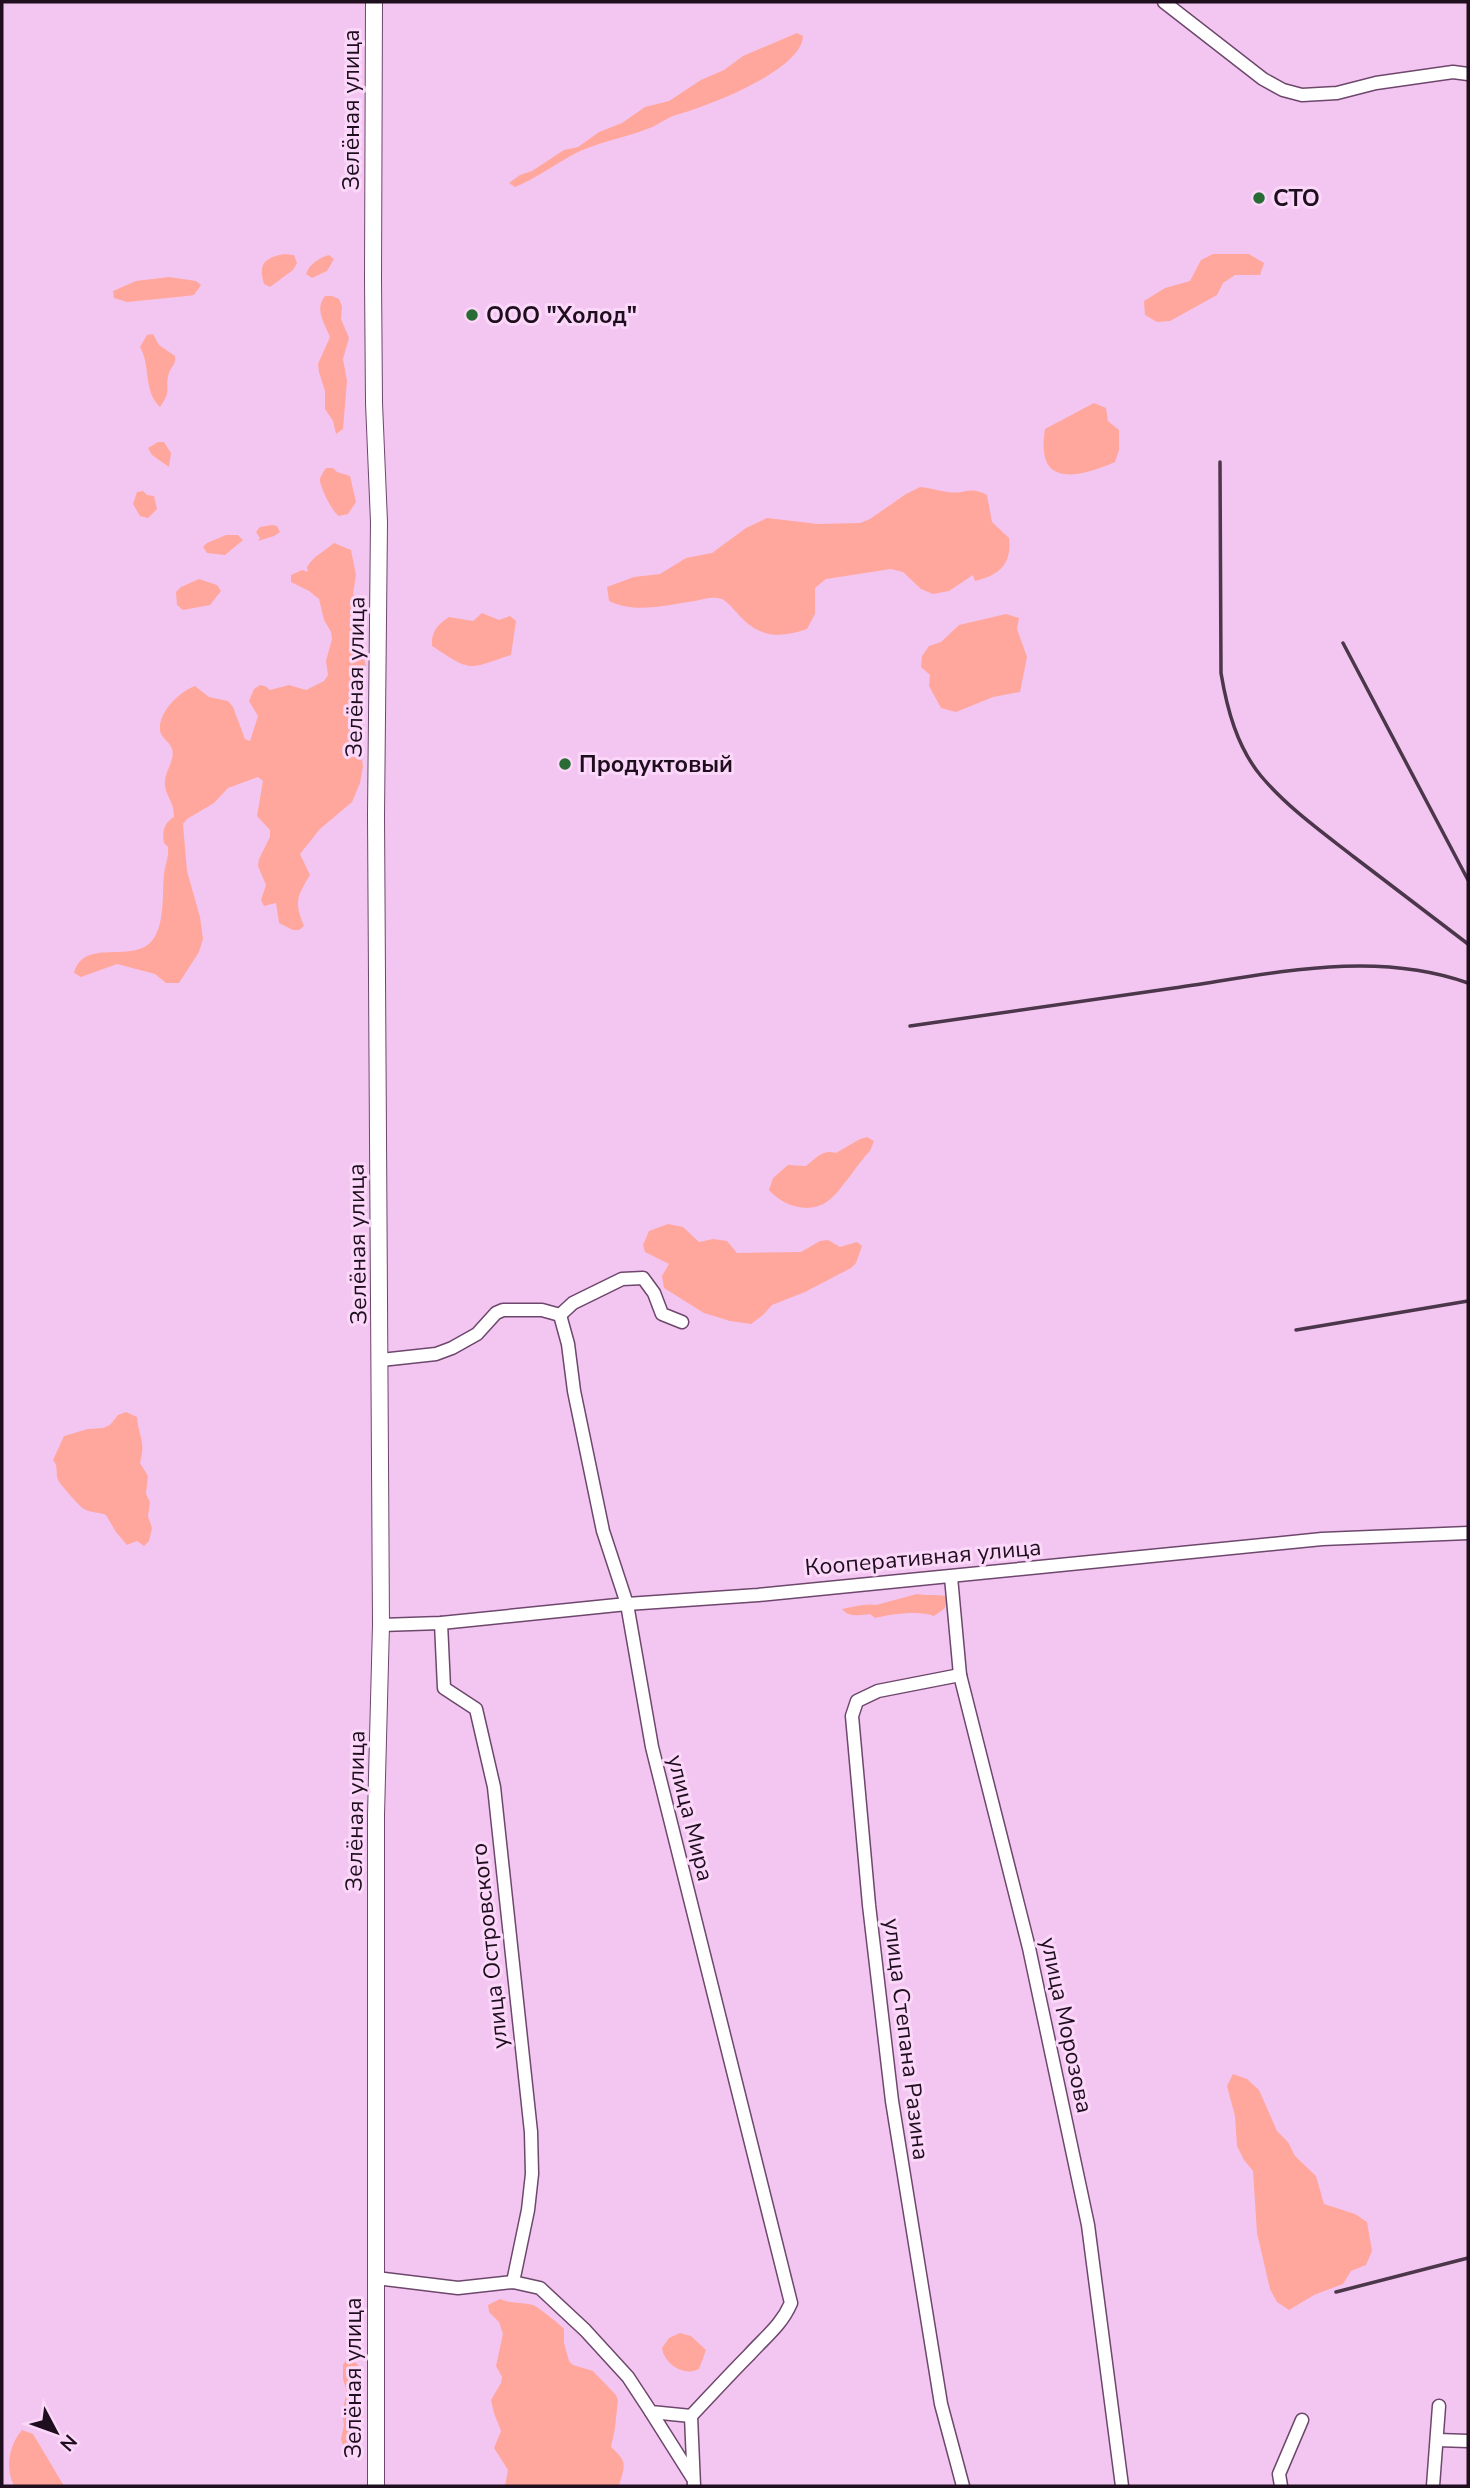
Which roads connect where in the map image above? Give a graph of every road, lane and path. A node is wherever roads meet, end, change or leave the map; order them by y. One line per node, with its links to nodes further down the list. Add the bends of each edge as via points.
1 (374, 2): 6 (street, Зелёная улица)
2 (1164, 2): 3 (street, via 1263,79 1302,95 1453,72)
3 (1468, 74)
4 (560, 1315): 5 (street, via 573,1303 622,1279 643,1278 662,1314); 6 (street, via 503,1310 477,1334 452,1348); 9 (street, улица Мира, via 603,1531)
5 (682, 1322)
6 (380, 1360): 11 (street, Зелёная улица)
7 (1468, 1533): 8 (street, Кооперативная улица, via 1322,1539)
8 (951, 1577): 9 (street, Кооперативная улица); 12 (street, улица Морозова)
9 (627, 1604): 10 (street, Кооперативная улица); 17 (street, улица Мира, via 652,1747 791,2303 775,2330)
10 (442, 1623): 11 (street, Кооперативная улица); 14 (street, улица Островского, via 444,1688 476,1709 494,1787 531,2132 528,2210)
11 (381, 1625): 13 (street, Зелёная улица, via 376,1815)
12 (960, 1675): 23 (street, улица Степана Разина, via 870,1694 857,1702 852,1716 891,2101 941,2404); 24 (street, улица Морозова, via 1032,1961 1088,2225)
13 (376, 2278): 14 (street, via 458,2288); 22 (street, Зелёная улица)
14 (513, 2282): 16 (street, via 540,2288 585,2330 628,2377)
15 (1439, 2406): 19 (street)
16 (651, 2412): 17 (street); 21 (street)
17 (691, 2416): 21 (street)
18 (1302, 2420): 25 (street, via 1279,2474)
19 (1437, 2440): 20 (street); 26 (street)
20 (1468, 2441)
21 (693, 2482)
22 (376, 2486)
23 (963, 2486)
24 (1122, 2486)
25 (1281, 2486)
26 (1433, 2486)

